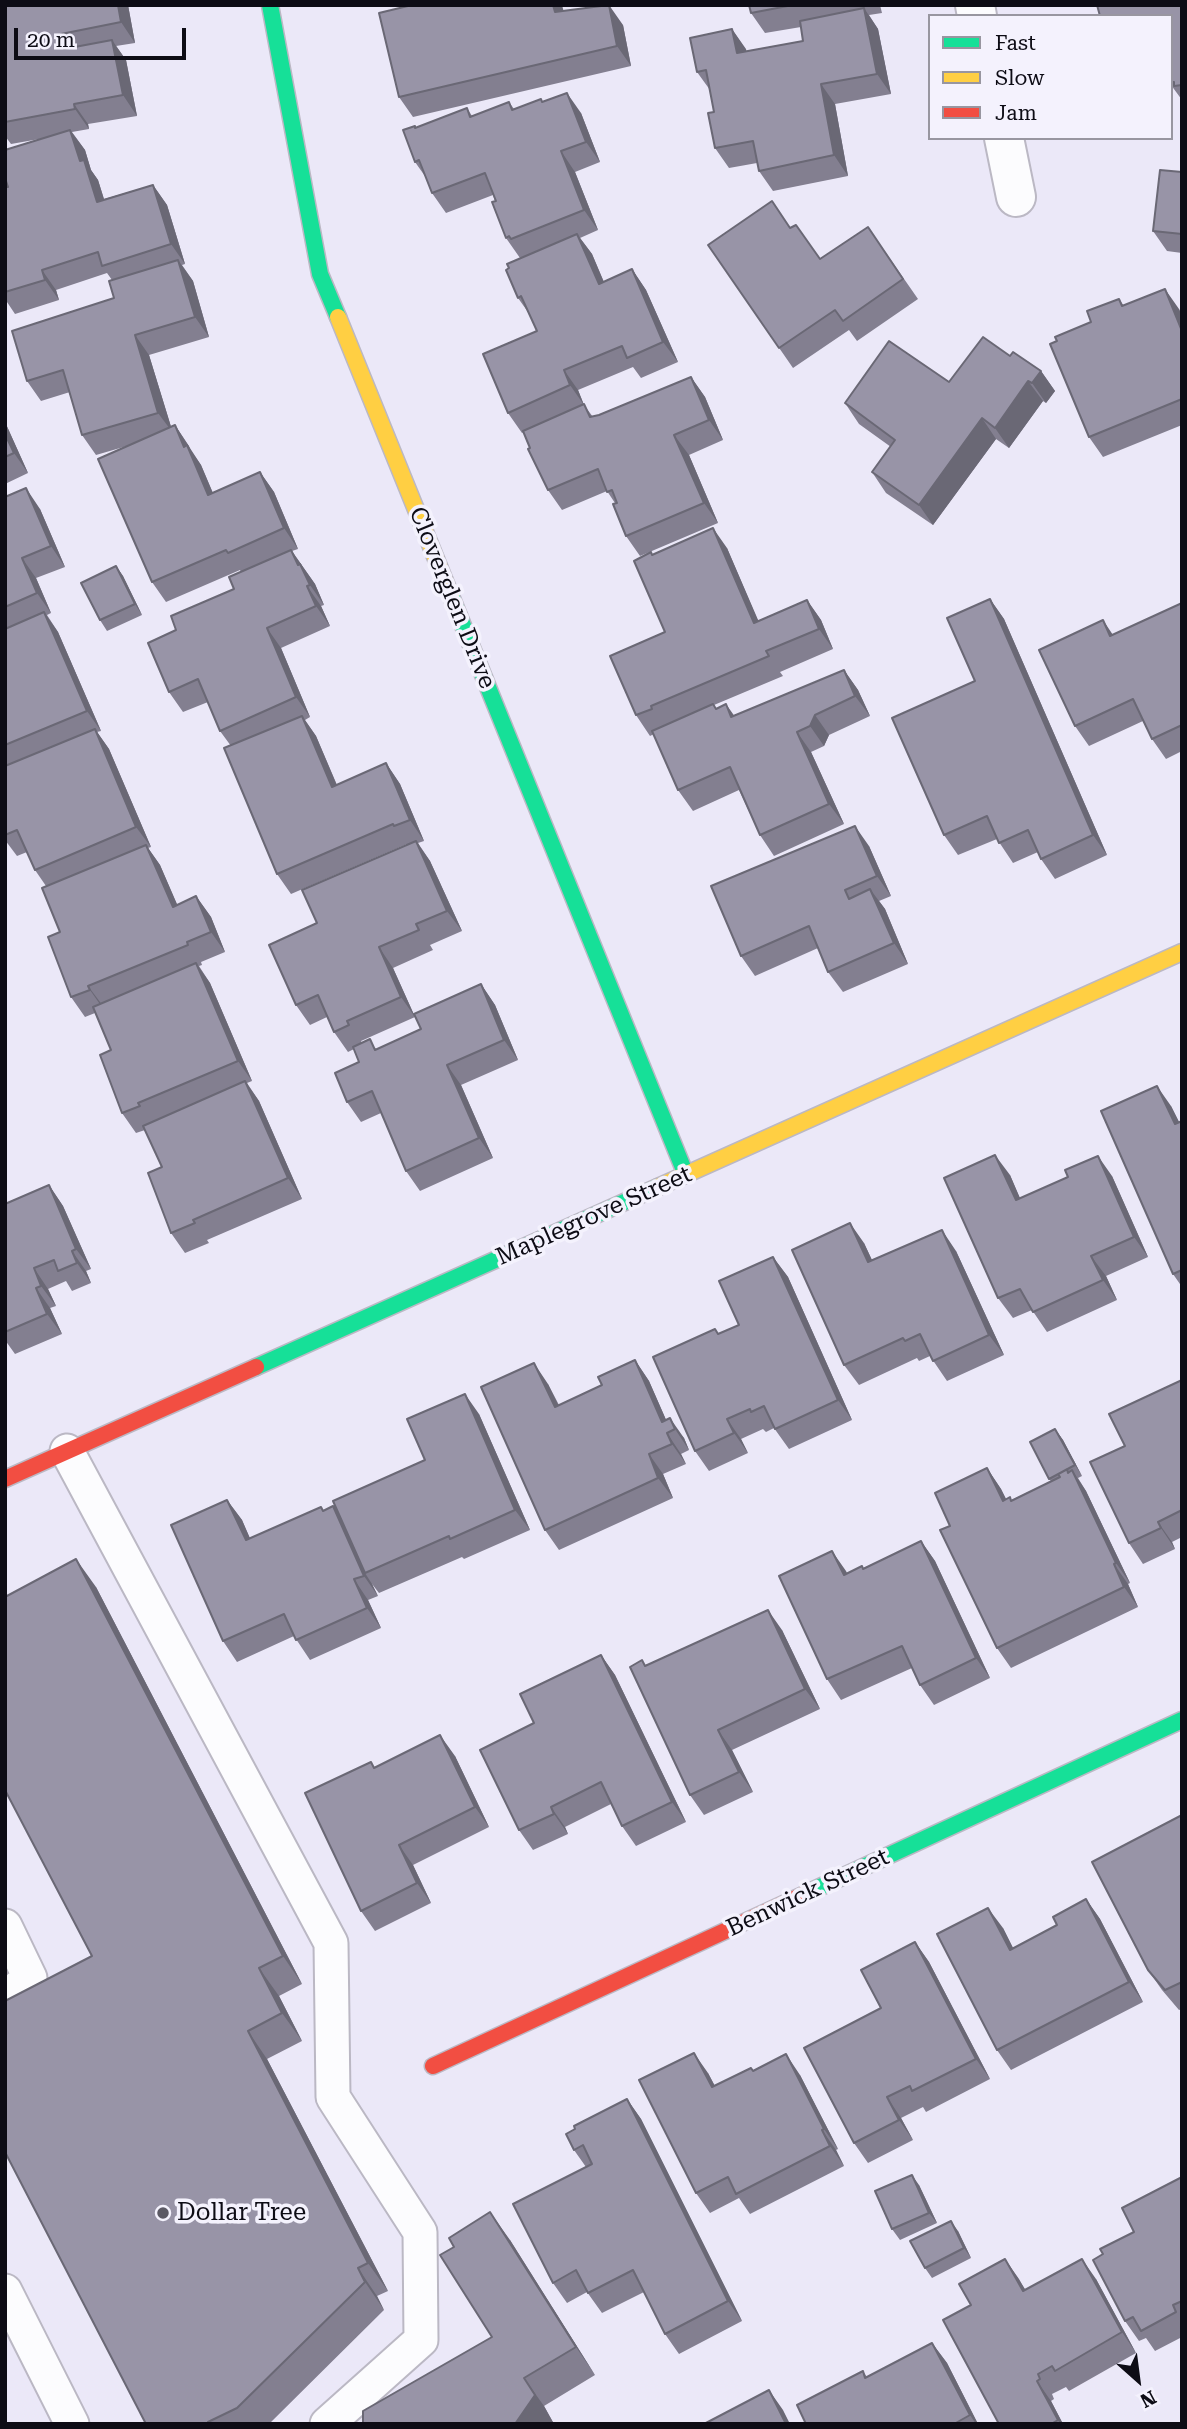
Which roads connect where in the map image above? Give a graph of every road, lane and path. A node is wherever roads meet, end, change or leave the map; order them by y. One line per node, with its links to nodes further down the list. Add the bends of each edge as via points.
1 (270, 5): 5 (street, Cloverglen Drive, via 320,274)
2 (1004, 140): 3 (street)
3 (1016, 197)
4 (1182, 952): 5 (street, Maplegrove Street)
5 (686, 1175): 6 (street, Maplegrove Street)
6 (68, 1451): 7 (street, Maplegrove Street); 14 (lane, via 331,1942 333,2097 420,2232 421,2340)
7 (5, 1479)
8 (1182, 1720): 11 (street, Benwick Street)
9 (5, 1926): 10 (lane)
10 (18, 1988)
11 (433, 2066)
12 (5, 2291): 13 (lane)
13 (72, 2424)
14 (327, 2424)

